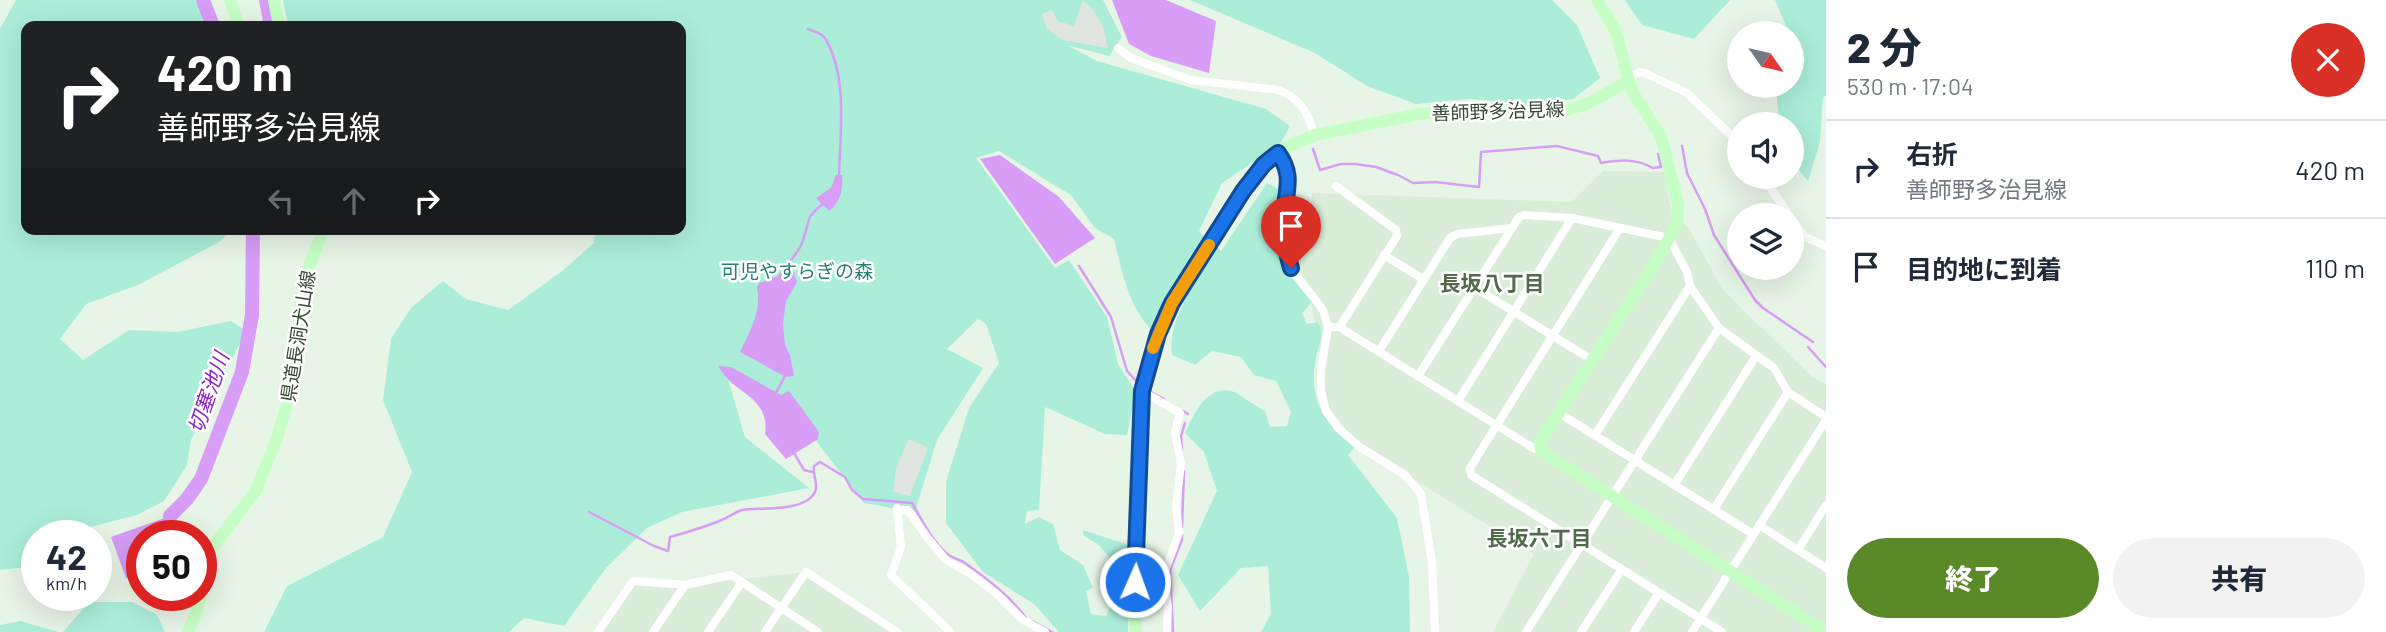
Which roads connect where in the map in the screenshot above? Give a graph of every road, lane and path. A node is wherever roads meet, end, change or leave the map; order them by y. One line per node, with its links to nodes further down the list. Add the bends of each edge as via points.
1 (230, 0): 4 (main road)
2 (274, 0): 5 (main road)
3 (1597, 0): 7 (main road, via 1616,32)
4 (237, 21)
5 (278, 21)
6 (1118, 48): 9 (street, via 1131,58 1191,80 1287,93 1303,106)
7 (1628, 79): 8 (street, via 1645,73 1687,93); 9 (main road, 善師野多治見線, via 1590,103 1563,111 1419,114); 17 (main road, via 1661,136 1667,156 1679,214)
8 (1727, 131)
9 (1315, 135): 10 (main road, 善師野多治見線)
10 (1278, 153): 24 (street, via 1289,174 1284,219 1291,268 1323,310); 32 (main road, 善師野多治見線, via 1243,191 1172,303)
11 (1336, 186): 19 (street, via 1396,230)
12 (1572, 218): 13 (street, via 1524,215); 14 (street); 23 (street)
13 (1511, 228): 20 (street, via 1450,238); 22 (street)
14 (1620, 228): 17 (street); 27 (street)
15 (322, 235): 47 (main road, 県道長洞犬山線, via 301,296 295,377 276,441 254,492)
16 (1804, 236): 18 (street)
17 (1669, 238): 21 (street); 30 (main road)
18 (1826, 246)
19 (1384, 255): 20 (street); 25 (street)
20 (1423, 279): 28 (street)
21 (1690, 286): 26 (street); 38 (street)
22 (1474, 287): 23 (street); 31 (street)
23 (1515, 312): 27 (street); 34 (street)
24 (1328, 327): 25 (street); 70 (street, via 1321,391 1330,419 1360,447 1405,475 1421,494 1432,562)
25 (1342, 327): 28 (street)
26 (1719, 328): 29 (street); 40 (street)
27 (1554, 337): 30 (street); 37 (street)
28 (1378, 351): 31 (street)
29 (1756, 355): 33 (street, via 1774,368); 41 (street)
30 (1592, 360): 35 (main road)
31 (1418, 376): 34 (street)
32 (1142, 391): 68 (main road, 善師野多治見線); 69 (street, via 1180,413 1175,432 1181,464 1176,506 1179,533 1164,574)
33 (1788, 393): 36 (street); 44 (street)
34 (1458, 401): 37 (street)
35 (1559, 413): 38 (street); 39 (main road, via 1540,443)
36 (1826, 418): 45 (street)
37 (1499, 426): 39 (street); 48 (street, via 1470,468 1471,475)
38 (1595, 435): 40 (street)
39 (1541, 451): 42 (main road)
40 (1634, 460): 41 (street); 42 (street)
41 (1675, 484): 44 (street)
42 (1612, 497): 48 (street); 52 (main road)
43 (1826, 505): 49 (street)
44 (1714, 509): 46 (street)
45 (1759, 525): 46 (street); 49 (street)
46 (1753, 534): 52 (street)
47 (217, 541)
48 (1583, 544): 51 (street); 71 (street)
49 (1798, 550): 50 (street)
50 (1824, 563)
51 (1622, 569): 55 (street); 72 (street)
52 (1729, 571): 58 (street); 76 (main road)
53 (742, 582): 54 (street, via 731,575); 56 (street); 62 (street)
54 (685, 585): 60 (street, via 633,580); 61 (street)
55 (1659, 593): 58 (street); 73 (street)
56 (781, 608): 63 (street); 64 (street); 65 (street, via 806,572)
57 (197, 611): 59 (main road, 県道長洞犬山線)
58 (1701, 618): 74 (street); 75 (street)
59 (188, 632)
60 (598, 632)
61 (653, 632)
62 (709, 632)
63 (765, 632)
64 (818, 632)
65 (897, 632)
66 (950, 632): 67 (street, via 891,575 901,547 897,508 908,510 946,560)
67 (1045, 632)
68 (1136, 632)
69 (1167, 632)
70 (1435, 632)
71 (1526, 632)
72 (1581, 632)
73 (1634, 632)
74 (1692, 632)
75 (1722, 632)
76 (1826, 632)

